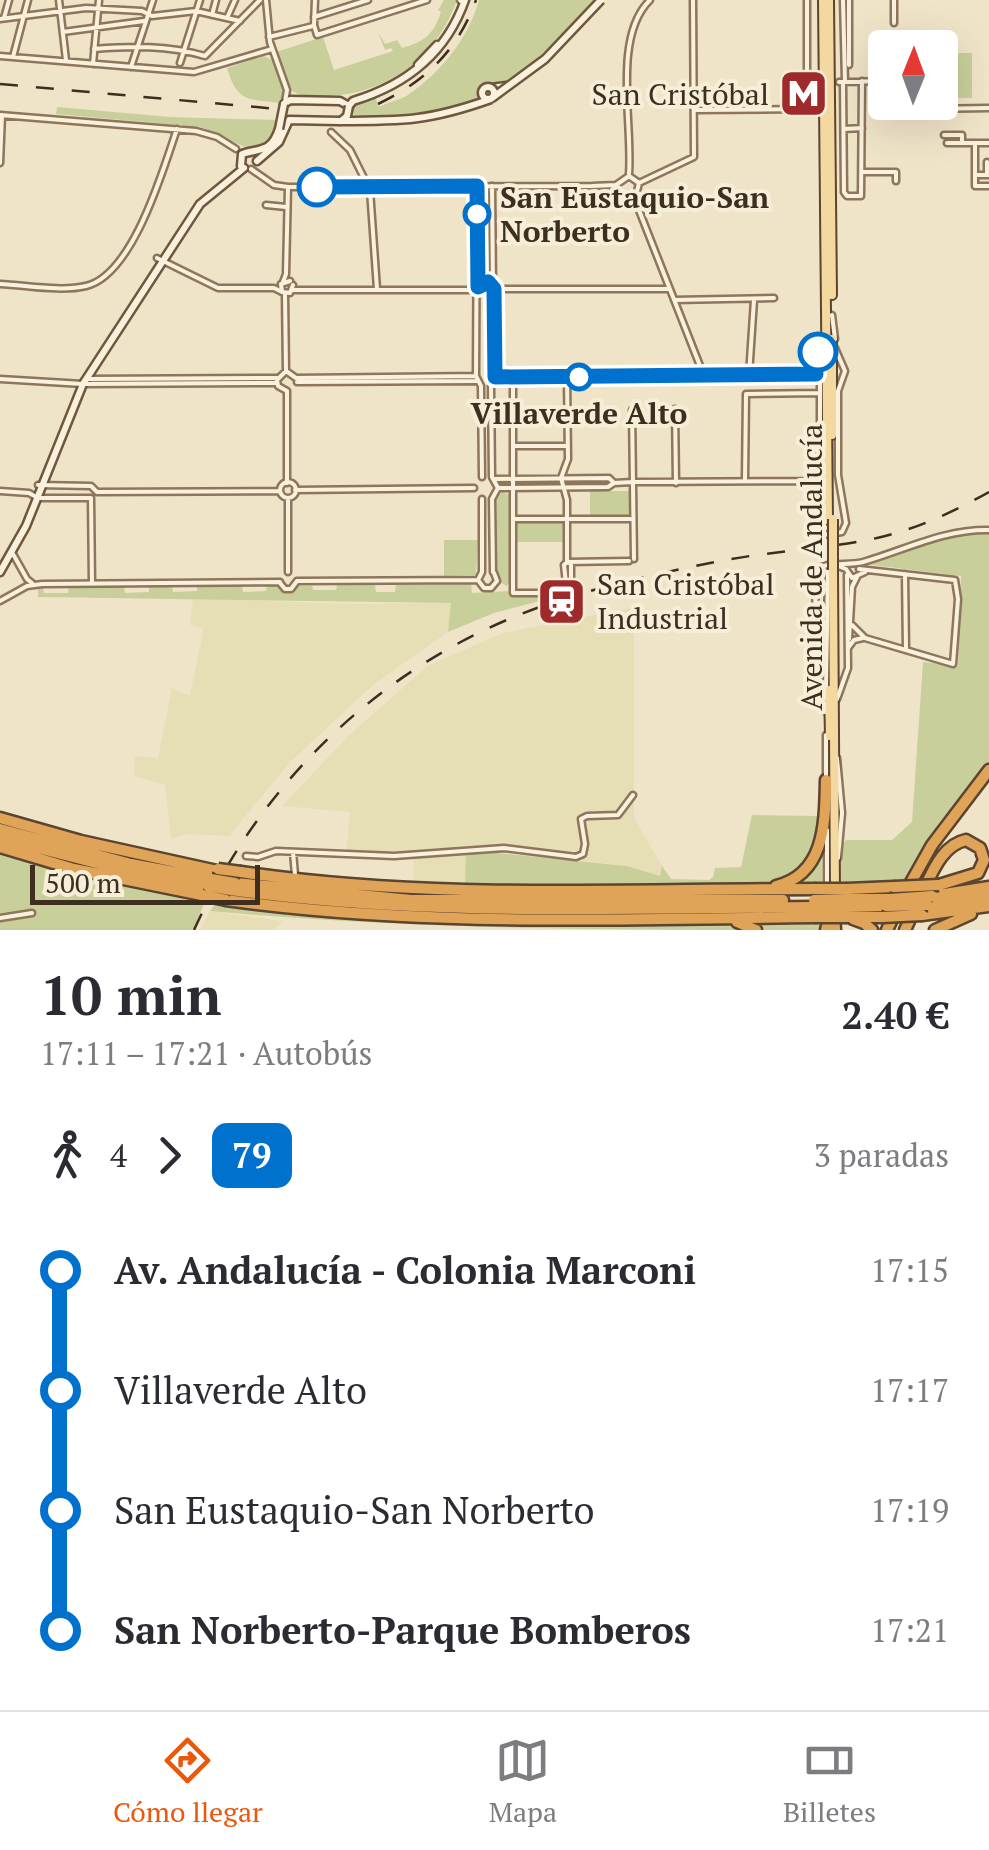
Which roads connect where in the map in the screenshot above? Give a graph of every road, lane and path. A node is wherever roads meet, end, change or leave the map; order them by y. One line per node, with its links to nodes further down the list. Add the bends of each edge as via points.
1 (9, 0): 28 (street)
2 (28, 0): 27 (street)
3 (59, 0): 24 (street)
4 (99, 0): 22 (street)
5 (153, 0): 25 (street)
6 (200, 0): 23 (street)
7 (216, 0): 26 (street)
8 (235, 0): 29 (street)
9 (277, 0): 20 (street)
10 (315, 0): 30 (street)
11 (368, 0): 30 (street)
12 (427, 0): 34 (street, via 318,34)
13 (462, 0): 56 (street, via 433,56 406,79)
14 (600, 0): 54 (street, bridge, via 536,63 502,88); 59 (street, bridge, via 545,59)
15 (650, 0): 89 (street, via 629,40)
16 (693, 0): 68 (street)
17 (807, 0): 66 (street)
18 (846, 0): 51 (street)
19 (894, 0): 33 (street)
20 (263, 1): 32 (street); 37 (street)
21 (824, 1): 50 (main road, Avenida de Andalucía); 103 (main road, Avenida de Andalucía)
22 (97, 9): 24 (street); 25 (street); 35 (street)
23 (196, 11): 25 (street); 26 (street); 41 (street)
24 (60, 12): 27 (street); 36 (street)
25 (147, 12): 31 (street)
26 (212, 14): 29 (street)
27 (23, 17): 28 (street); 44 (street)
28 (2, 18)
29 (227, 18): 32 (street)
30 (314, 18): 34 (street)
31 (144, 21): 35 (street); 38 (street)
32 (240, 21): 43 (street)
33 (894, 23)
34 (314, 25): 37 (street)
35 (96, 28): 36 (street); 39 (street)
36 (63, 32): 45 (street)
37 (269, 37): 40 (street)
38 (137, 45): 39 (street); 41 (street); 48 (street)
39 (94, 49): 47 (street)
40 (272, 49): 49 (street); 55 (street)
41 (183, 50): 43 (street); 46 (street)
42 (0, 56): 44 (street)
43 (204, 56): 49 (street)
44 (13, 57): 45 (street)
45 (66, 62): 47 (street)
46 (180, 63)
47 (94, 64): 48 (street)
48 (131, 67): 49 (street)
49 (208, 70)
50 (830, 70): 51 (street); 60 (main road, Avenida de Andalucía)
51 (842, 80): 52 (street); 60 (street); 73 (street)
52 (862, 81): 53 (street); 74 (street)
53 (868, 81)
54 (491, 88): 57 (street, bridge); 59 (street, bridge)
55 (287, 90): 58 (street); 62 (street, bridge)
56 (373, 93): 61 (street); 65 (street)
57 (482, 93): 59 (street, bridge); 65 (street, bridge, via 474,103 417,118 360,119)
58 (297, 98): 61 (street); 62 (street)
59 (491, 98): 72 (street, bridge, via 417,120)
60 (831, 99): 113 (main road, Avenida de Andalucía)
61 (340, 101): 65 (street, bridge)
62 (284, 104): 69 (street, bridge)
63 (958, 107): 64 (street)
64 (989, 108)
65 (349, 109): 72 (street, bridge)
66 (807, 109): 67 (street); 68 (street)
67 (814, 109)
68 (694, 110): 89 (street, via 694,158)
69 (282, 114): 71 (street, bridge); 76 (street, bridge)
70 (1, 115): 75 (street); 85 (street)
71 (290, 120): 72 (street); 76 (street, bridge)
72 (339, 121)
73 (844, 128): 74 (street); 86 (street, via 845,195 863,194)
74 (862, 128): 86 (street)
75 (176, 129): 83 (street, via 206,133); 104 (street, via 126,255 111,269 84,287)
76 (282, 130): 83 (street)
77 (332, 132): 97 (street, via 350,150)
78 (944, 135): 80 (street, via 962,135)
79 (947, 143): 80 (street)
80 (962, 143): 81 (street)
81 (975, 143): 82 (street); 87 (street)
82 (989, 143)
83 (247, 160): 92 (street); 102 (street, via 200,199)
84 (987, 162): 88 (street)
85 (0, 163)
86 (862, 172): 90 (street, via 896,172)
87 (975, 174): 88 (street); 95 (street, via 975,186)
88 (988, 175)
89 (633, 177): 91 (street); 98 (street)
90 (896, 181)
91 (620, 185): 94 (street); 98 (street)
92 (276, 186): 96 (street); 99 (street)
93 (477, 186): 94 (street); 97 (street); 109 (street)
94 (492, 186): 107 (street)
95 (989, 186)
96 (288, 187): 97 (street); 99 (street)
97 (368, 187): 105 (street)
98 (632, 193): 108 (street)
99 (286, 197): 101 (street)
100 (266, 205): 101 (street)
101 (286, 207): 106 (street)
102 (160, 259): 106 (street, via 218,288); 128 (street)
103 (826, 283): 114 (street, Avenida de Andalucía, via 824,339); 132 (main road, Avenida de Andalucía)
104 (0, 284)
105 (377, 288): 106 (street); 109 (street)
106 (288, 289): 117 (street)
107 (493, 289): 108 (street); 109 (street); 109 (street, via 485,282); 118 (street)
108 (670, 289): 112 (street)
109 (481, 293): 121 (street)
110 (754, 298): 111 (street); 112 (street); 120 (street)
111 (774, 298)
112 (674, 300): 122 (street)
113 (832, 315): 115 (street); 116 (main road, Avenida de Andalucía)
114 (816, 357): 119 (street, Avenida de Andalucía); 132 (street, Avenida de Andalucía, via 824,357)
115 (843, 365): 116 (street); 141 (street, Avenida de Andalucía, via 838,475 846,523 836,535 819,533 814,525)
116 (832, 368): 162 (main road, Avenida de Andalucía)
117 (286, 371): 126 (street); 127 (street)
118 (494, 374): 121 (street, via 486,368); 123 (street); 130 (street)
119 (816, 374): 120 (street); 132 (street, Avenida de Andalucía)
120 (749, 375): 122 (street)
121 (477, 376): 127 (street); 129 (street)
122 (704, 376): 124 (street)
123 (512, 377): 124 (street); 135 (street)
124 (567, 378): 136 (street)
125 (0, 379): 128 (street)
126 (277, 380): 128 (street); 131 (street)
127 (296, 380): 131 (street)
128 (83, 381): 147 (street)
129 (481, 386): 130 (street); 137 (street)
130 (491, 386): 138 (street)
131 (286, 391): 145 (street)
132 (824, 392): 141 (street, Avenida de Andalucía); 144 (street, via 746,394); 162 (main road, Avenida de Andalucía)
133 (675, 409): 143 (street)
134 (632, 410): 142 (street)
135 (513, 446): 136 (street); 139 (street)
136 (568, 446): 140 (street)
137 (482, 477): 138 (street); 150 (street)
138 (493, 478): 139 (street); 151 (street)
139 (513, 478): 140 (street); 152 (street)
140 (562, 478): 146 (street); 149 (street)
141 (820, 481): 144 (street)
142 (633, 482): 143 (street); 146 (street); 168 (street, via 632,560)
143 (676, 482): 144 (street)
144 (746, 482)
145 (287, 483): 153 (street); 154 (street)
146 (614, 483): 149 (street)
147 (43, 485): 148 (street); 157 (street)
148 (87, 487): 156 (street); 158 (street)
149 (562, 487): 152 (street); 164 (street)
150 (474, 488): 154 (street); 160 (street)
151 (498, 488): 152 (street); 161 (street)
152 (513, 488): 163 (street)
153 (280, 490): 156 (street); 159 (street)
154 (295, 490): 159 (street)
155 (0, 492): 157 (street)
156 (97, 492): 158 (street)
157 (39, 497): 158 (street); 169 (street)
158 (89, 498): 179 (street)
159 (288, 498): 172 (street)
160 (482, 499): 161 (street); 173 (street)
161 (492, 499): 174 (street)
162 (830, 519): 170 (main road, Avenida de Andalucía, bridge)
163 (513, 520): 164 (street); 168 (street, via 513,594 567,594)
164 (568, 520): 165 (street); 168 (street)
165 (630, 520)
166 (989, 530): 171 (street, via 956,531)
167 (13, 554): 180 (street, via 29,582)
168 (567, 562)
169 (0, 569)
170 (832, 569): 171 (street); 182 (main road, Avenida de Andalucía); 187 (street); 189 (street, via 819,566 814,576); 214 (main road, Avenida de Andalucía)
171 (855, 569): 175 (street); 183 (street); 185 (street)
172 (288, 572): 177 (street); 178 (street)
173 (482, 572): 174 (street); 176 (street)
174 (493, 572): 176 (street, via 497,581 491,588)
175 (905, 574): 186 (street); 186 (street, via 957,583 953,664)
176 (478, 580): 177 (street)
177 (298, 581): 178 (street, via 288,589)
178 (280, 582): 179 (street)
179 (92, 583): 180 (street)
180 (42, 584): 181 (street)
181 (0, 601)
182 (834, 622): 188 (street, via 837,672); 191 (main road, Avenida de Andalucía)
183 (852, 625): 184 (street); 185 (street)
184 (865, 638): 185 (street); 186 (street)
185 (848, 648): 188 (street)
186 (906, 648)
187 (826, 666): 189 (street, via 822,687); 191 (street)
188 (846, 672): 190 (street)
189 (814, 685): 191 (street)
190 (837, 704): 191 (street); 193 (street)
191 (830, 715): 192 (main road, Avenida de Andalucía); 196 (street)
192 (835, 744): 193 (street); 207 (main road, Avenida de Andalucía)
193 (837, 758): 207 (street, via 842,812)
194 (989, 770): 228 (highway, via 932,845)
195 (989, 779): 229 (highway, via 928,864)
196 (826, 780): 211 (highway, via 823,838 801,874 767,887); 224 (street)
197 (633, 795): 202 (street, via 613,817 581,819 585,844 576,857 504,848 394,856)
198 (0, 818): 206 (highway, via 172,862)
199 (0, 829): 206 (highway)
200 (0, 838): 206 (highway, via 131,872)
201 (0, 848): 206 (highway, via 74,869)
202 (293, 852): 203 (street); 204 (street)
203 (246, 856)
204 (295, 875)
205 (989, 878): 209 (highway)
206 (211, 880): 208 (highway, bridge); 208 (highway, bridge)
207 (835, 880): 214 (main road, Avenida de Andalucía)
208 (234, 884): 211 (highway); 212 (highway); 222 (highway, via 361,915)
209 (939, 884): 216 (highway, bridge); 230 (highway, via 978,872 980,848 966,840 950,847)
210 (989, 887): 218 (highway)
211 (677, 889): 215 (highway); 217 (highway)
212 (314, 896): 215 (highway); 217 (highway, via 469,909); 222 (highway, via 340,906)
213 (989, 897): 218 (highway)
214 (842, 900): 216 (highway); 216 (highway); 217 (highway, bridge); 217 (highway, bridge); 224 (highway); 227 (highway)
215 (538, 901): 217 (highway)
216 (888, 902): 218 (highway, bridge); 218 (highway, bridge)
217 (814, 903): 223 (highway); 226 (highway)
218 (927, 905): 219 (highway)
219 (989, 908): 231 (highway)
220 (32, 912): 221 (street)
221 (0, 918)
222 (487, 919): 223 (highway)
223 (556, 919): 225 (highway, via 724,920)
224 (830, 929)
225 (756, 930)
226 (792, 930)
227 (872, 930)
228 (887, 930)
229 (896, 930)
230 (905, 930)
231 (935, 930)

